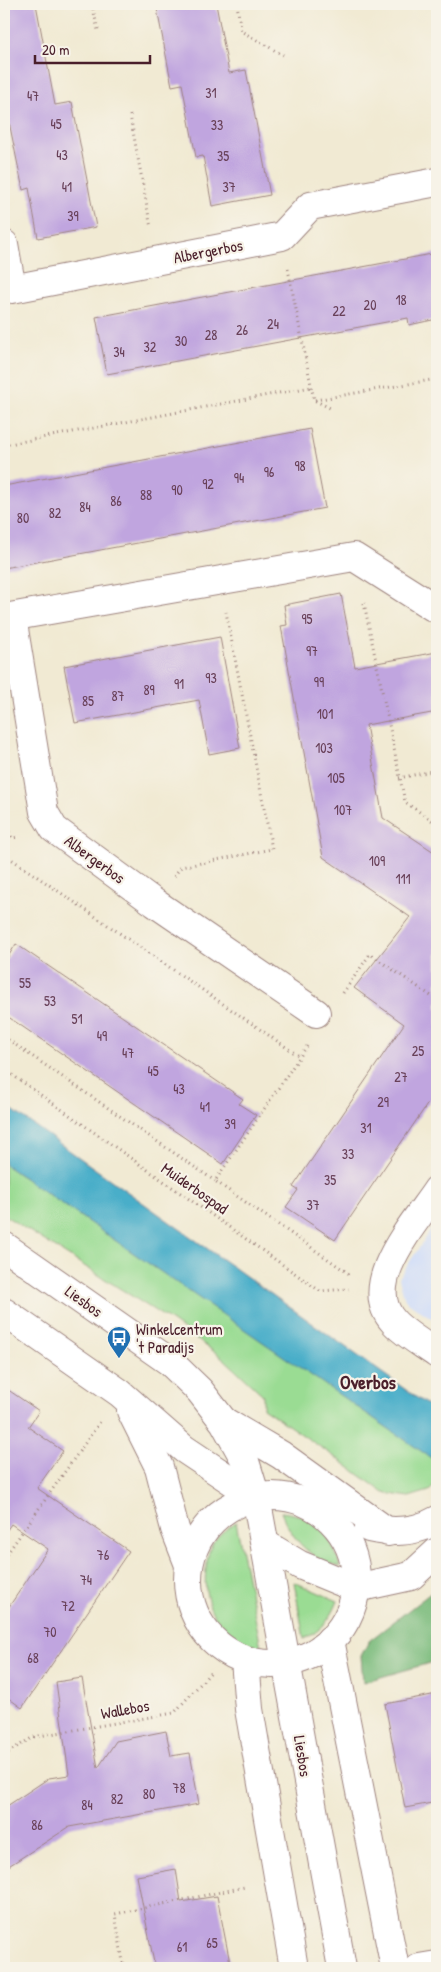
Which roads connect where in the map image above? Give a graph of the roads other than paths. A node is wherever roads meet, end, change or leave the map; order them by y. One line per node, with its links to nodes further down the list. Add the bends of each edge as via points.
1 (437, 182): 2 (street, Albergerbos, via 310,206 282,236 12,289)
2 (4, 244)
3 (437, 606): 4 (street, Albergerbos, via 433,607 354,557)
4 (8, 618): 5 (street, Albergerbos, via 44,812 54,829 155,903)
5 (327, 1007)
6 (437, 1190): 9 (street, via 394,1253 376,1288 393,1322)
7 (4, 1246): 11 (street, Liesbos, via 170,1362 200,1391)
8 (4, 1312): 10 (street)
9 (437, 1354)
10 (123, 1397): 12 (street, via 184,1449); 18 (street, via 159,1467 175,1529)
11 (224, 1422): 12 (street, Liesbos, via 244,1458); 15 (street, Liesbos, via 288,1460)
12 (256, 1497): 14 (street, via 285,1496 311,1505); 16 (street, Liesbos); 18 (street, via 232,1506 212,1520 197,1541)
13 (437, 1520): 15 (street, via 424,1528)
14 (334, 1522): 15 (street); 19 (street, via 352,1556)
15 (388, 1532)
16 (265, 1544): 19 (street, via 300,1565); 22 (street, Liesbos)
17 (437, 1552): 19 (street, via 411,1576)
18 (189, 1565): 21 (street, via 189,1591 196,1615 210,1636)
19 (356, 1588): 20 (street, via 352,1607 343,1625)
20 (330, 1640): 22 (street, via 310,1654); 26 (street)
21 (237, 1656): 22 (street, via 266,1664); 24 (street)
22 (287, 1662): 25 (street, Liesbos)
23 (437, 1965): 27 (street)
24 (294, 1968)
25 (342, 1968)
26 (394, 1968)
27 (420, 1968)

